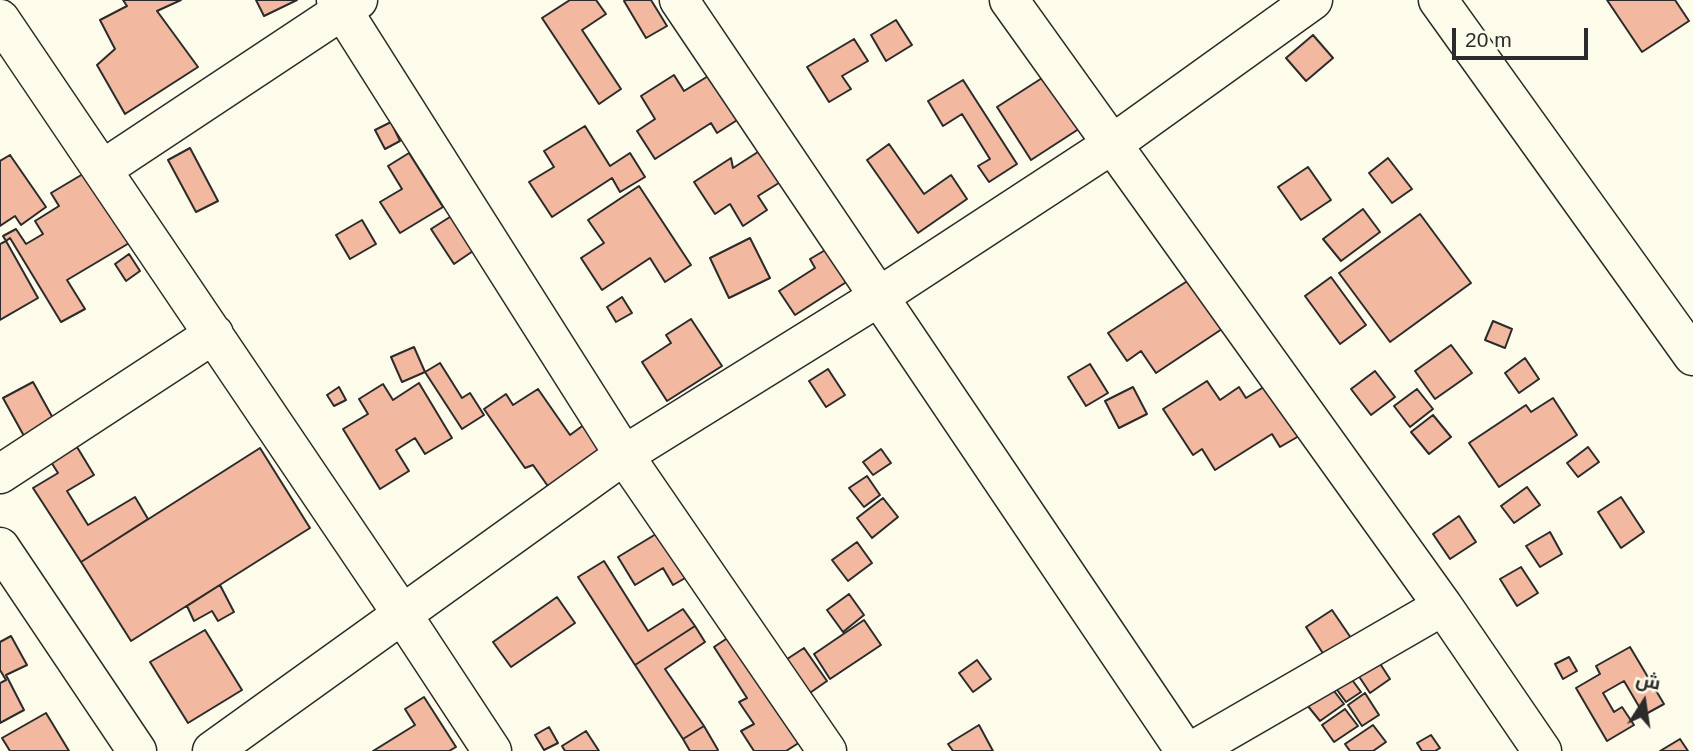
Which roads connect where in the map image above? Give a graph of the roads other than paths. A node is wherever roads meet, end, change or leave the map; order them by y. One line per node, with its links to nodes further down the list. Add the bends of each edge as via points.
1 (678, 0): 9 (street)
2 (1009, 0): 7 (street)
3 (1313, 0): 7 (street)
4 (1438, 0): 11 (street)
5 (346, 4): 8 (street); 12 (street)
6 (0, 19): 8 (street)
7 (1111, 145): 9 (street); 15 (street)
8 (103, 169): 10 (street)
9 (877, 298): 12 (street); 21 (street)
10 (214, 334): 13 (street); 16 (street)
11 (1693, 356)
12 (624, 455): 16 (street); 20 (street)
13 (0, 474)
14 (0, 547): 17 (street)
15 (1443, 606): 22 (street); 23 (street)
16 (402, 614): 18 (street); 19 (street)
17 (136, 751)
18 (212, 751)
19 (492, 751)
20 (827, 751)
21 (1185, 751)
22 (1192, 751)
23 (1542, 751)

